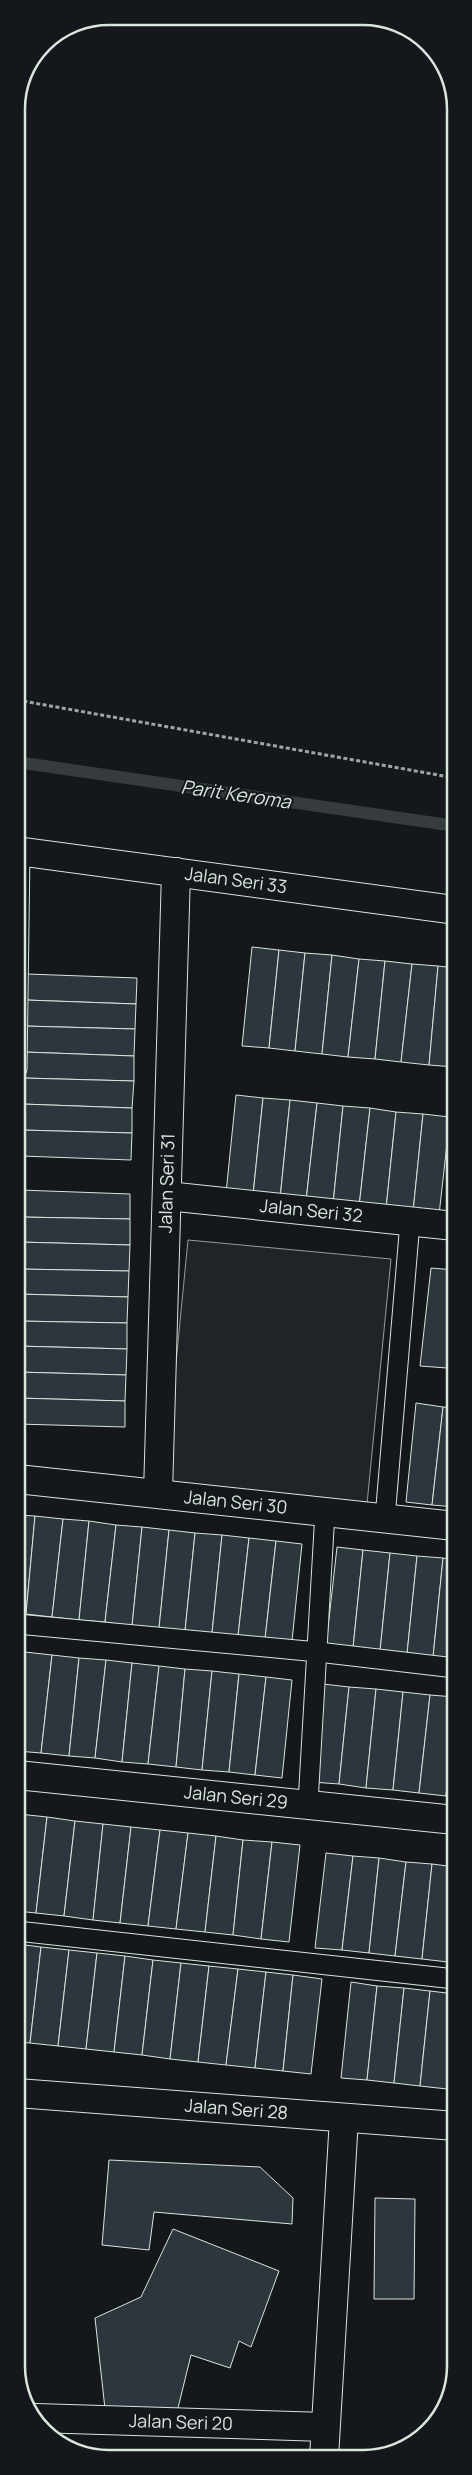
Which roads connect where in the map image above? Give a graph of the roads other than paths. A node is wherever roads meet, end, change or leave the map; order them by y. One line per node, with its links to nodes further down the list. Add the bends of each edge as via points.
1 (25, 852): 2 (street, Jalan Seri 33)
2 (176, 872): 3 (street, Jalan Seri 33); 4 (street, Jalan Seri 31)
3 (447, 909)
4 (167, 1196): 5 (street, Jalan Seri 32); 8 (street, Jalan Seri 31)
5 (410, 1222): 6 (street, Jalan Seri 32); 10 (lane)
6 (447, 1225)
7 (25, 1479): 8 (street, Jalan Seri 30)
8 (158, 1493): 9 (street, Jalan Seri 30)
9 (325, 1512): 10 (street, Jalan Seri 30); 13 (lane)
10 (385, 1518): 11 (street, Jalan Seri 30)
11 (447, 1525)
12 (25, 1625): 13 (lane)
13 (318, 1652): 14 (lane); 16 (lane)
14 (447, 1667)
15 (25, 1776): 16 (street, Jalan Seri 29)
16 (308, 1804): 17 (street, Jalan Seri 29)
17 (447, 1819)
18 (25, 1932): 19 (lane)
19 (447, 1978)
20 (25, 2094): 21 (street, Jalan Seri 28)
21 (344, 2118): 22 (street, Jalan Seri 28); 24 (street)
22 (447, 2125)
23 (43, 2418): 24 (street, Jalan Seri 20)
24 (325, 2427): 25 (street)
25 (324, 2450)

